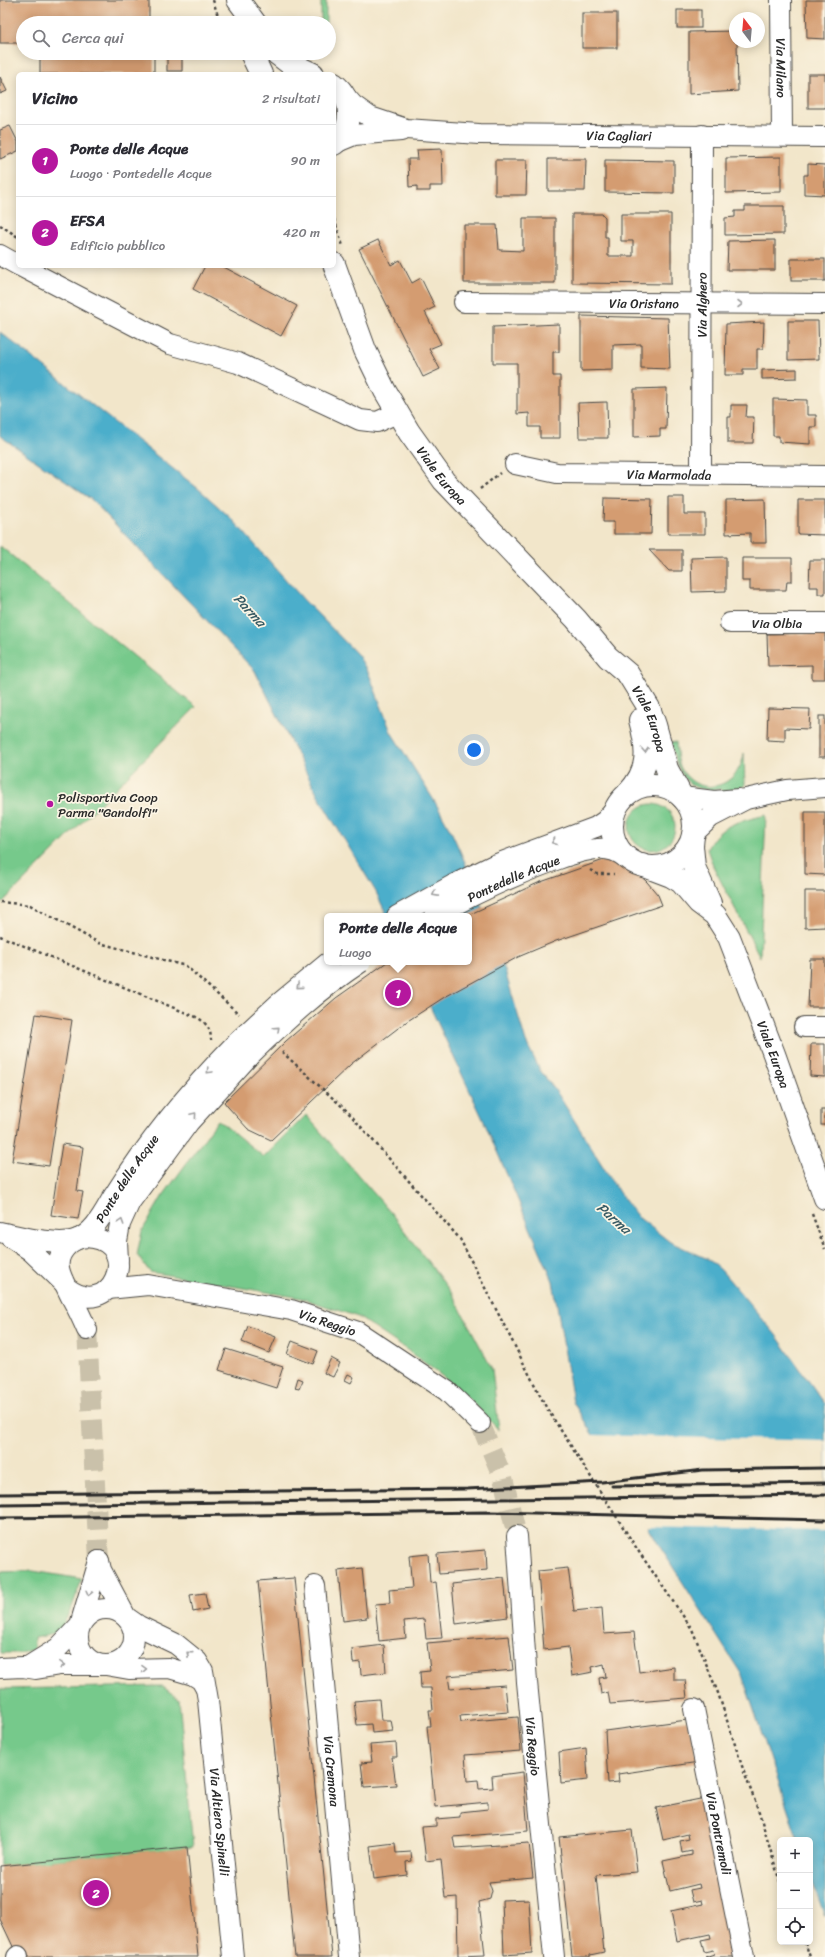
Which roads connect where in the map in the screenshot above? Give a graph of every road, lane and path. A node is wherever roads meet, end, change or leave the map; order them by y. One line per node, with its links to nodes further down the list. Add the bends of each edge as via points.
1 (212, 0): 4 (path)
2 (238, 0): 5 (main road); 6 (main road)
3 (781, 0): 14 (street, Via Milano)
4 (218, 16)
5 (238, 16)
6 (250, 16)
7 (254, 60): 9 (main road)
8 (285, 60): 10 (main road)
9 (260, 72)
10 (309, 72)
11 (339, 90): 12 (street, Via Cagliari, via 353,106 370,118); 16 (main road, via 349,108 349,120)
12 (413, 130): 13 (street, Via Cagliari, via 478,134); 17 (street, Via Cagliari, via 354,135)
13 (702, 135): 14 (street, Via Cagliari); 25 (street, Via Alghero)
14 (782, 136): 15 (street, Via Cagliari)
15 (825, 137)
16 (336, 143)
17 (336, 144)
18 (0, 224): 19 (path)
19 (16, 236)
20 (0, 255): 21 (street)
21 (16, 263)
22 (25, 268): 27 (street, via 170,344 238,363 360,420 376,422)
23 (335, 268): 27 (main road, Viale Europa, via 365,350)
24 (464, 302): 25 (street, Via Oristano)
25 (701, 304): 26 (street, Via Oristano, one-way to 26); 29 (street, Via Alghero)
26 (825, 304)
27 (397, 413): 34 (main road, Viale Europa, via 437,473 576,619)
28 (510, 466): 29 (street, Via Marmolada, via 557,473); 31 (path)
29 (701, 474): 30 (street, Via Marmolada)
30 (825, 476)
31 (478, 490)
32 (730, 623): 33 (street, Via Olbia)
33 (825, 623)
34 (603, 651): 36 (main road, Viale Europa, one-way to 36, via 634,706 644,735 644,768 640,780); 37 (main road, Viale Europa, via 628,674 646,702 656,725 667,769)
35 (825, 787): 38 (street, via 787,790)
36 (628, 793): 37 (main road, via 641,786 656,785 670,788); 39 (main road)
37 (682, 797): 38 (street, via 714,801); 40 (main road, via 693,815)
38 (746, 799): 40 (street, via 711,817)
39 (615, 810): 42 (main road, via 612,825 614,839); 44 (street, one-way to 44, via 605,821 590,829 494,865)
40 (694, 833): 42 (main road, via 686,850 678,859 660,866); 46 (main road, Viale Europa, via 694,867)
41 (592, 857): 42 (street, via 611,850); 42 (path, via 591,872 597,874); 45 (street, Pontedelle Acque, via 567,856 531,869)
42 (629, 865): 46 (main road, Viale Europa, via 676,879)
43 (0, 902): 50 (path, via 30,905 99,943 186,966)
44 (402, 913)
45 (440, 913)
46 (714, 916): 56 (main road, Viale Europa, via 729,937 736,953)
47 (0, 936): 53 (path, via 196,1017 209,1029)
48 (326, 965): 54 (street, Ponte delle Acque, one-way to 54, bridge, via 277,1005)
49 (357, 965): 54 (street, one-way to 49, bridge, via 287,1020 328,985)
50 (243, 1018)
51 (804, 1027): 52 (street)
52 (825, 1027)
53 (210, 1045)
54 (242, 1049): 58 (street, Ponte delle Acque, one-way to 58, via 202,1079 134,1164 94,1226); 60 (street, Ponte delle Acque, one-way to 54, via 117,1241 120,1224 130,1202)
55 (278, 1049): 74 (path, via 347,1111 460,1239 546,1407 692,1629 718,1693 760,1812)
56 (818, 1204): 59 (path)
57 (1, 1231): 58 (street, Via Reggio, via 56,1242); 61 (street, Via Reggio, via 31,1251)
58 (75, 1240): 60 (street, Via Reggio, via 88,1237 102,1240 112,1249); 61 (street, via 64,1249 59,1262 60,1276)
59 (825, 1250)
60 (118, 1263): 62 (street, Via Reggio); 63 (street, via 116,1279)
61 (65, 1285): 63 (street, Via Reggio, via 90,1297); 63 (street, via 87,1330)
62 (148, 1285): 63 (street, Via Reggio); 64 (street, Via Reggio, via 291,1310 358,1332 447,1391)
63 (105, 1291)
64 (480, 1423)
65 (517, 1536): 78 (street, Via Reggio, via 527,1682)
66 (315, 1586): 77 (street, Via Cremona)
67 (126, 1617): 68 (street, via 116,1611 104,1609 88,1616); 68 (street, one-way to 68, via 101,1570 99,1561); 69 (street, via 134,1633 130,1650 117,1662); 72 (street, Via Altiero Spinelli, one-way to 67, via 201,1667 190,1654)
68 (80, 1625): 69 (street, via 80,1649 88,1659); 70 (street, via 58,1648 35,1664)
69 (106, 1665): 70 (street, one-way to 69, via 36,1669 60,1665); 72 (street, one-way to 72, via 129,1669 179,1670 198,1677)
70 (23, 1667): 71 (street)
71 (0, 1668)
72 (205, 1687): 76 (street, Via Altiero Spinelli)
73 (694, 1709): 79 (street, Via Pontremoli)
74 (777, 1873)
75 (806, 1945): 80 (path)
76 (233, 1957)
77 (350, 1957)
78 (554, 1957)
79 (744, 1957)
80 (810, 1957)

